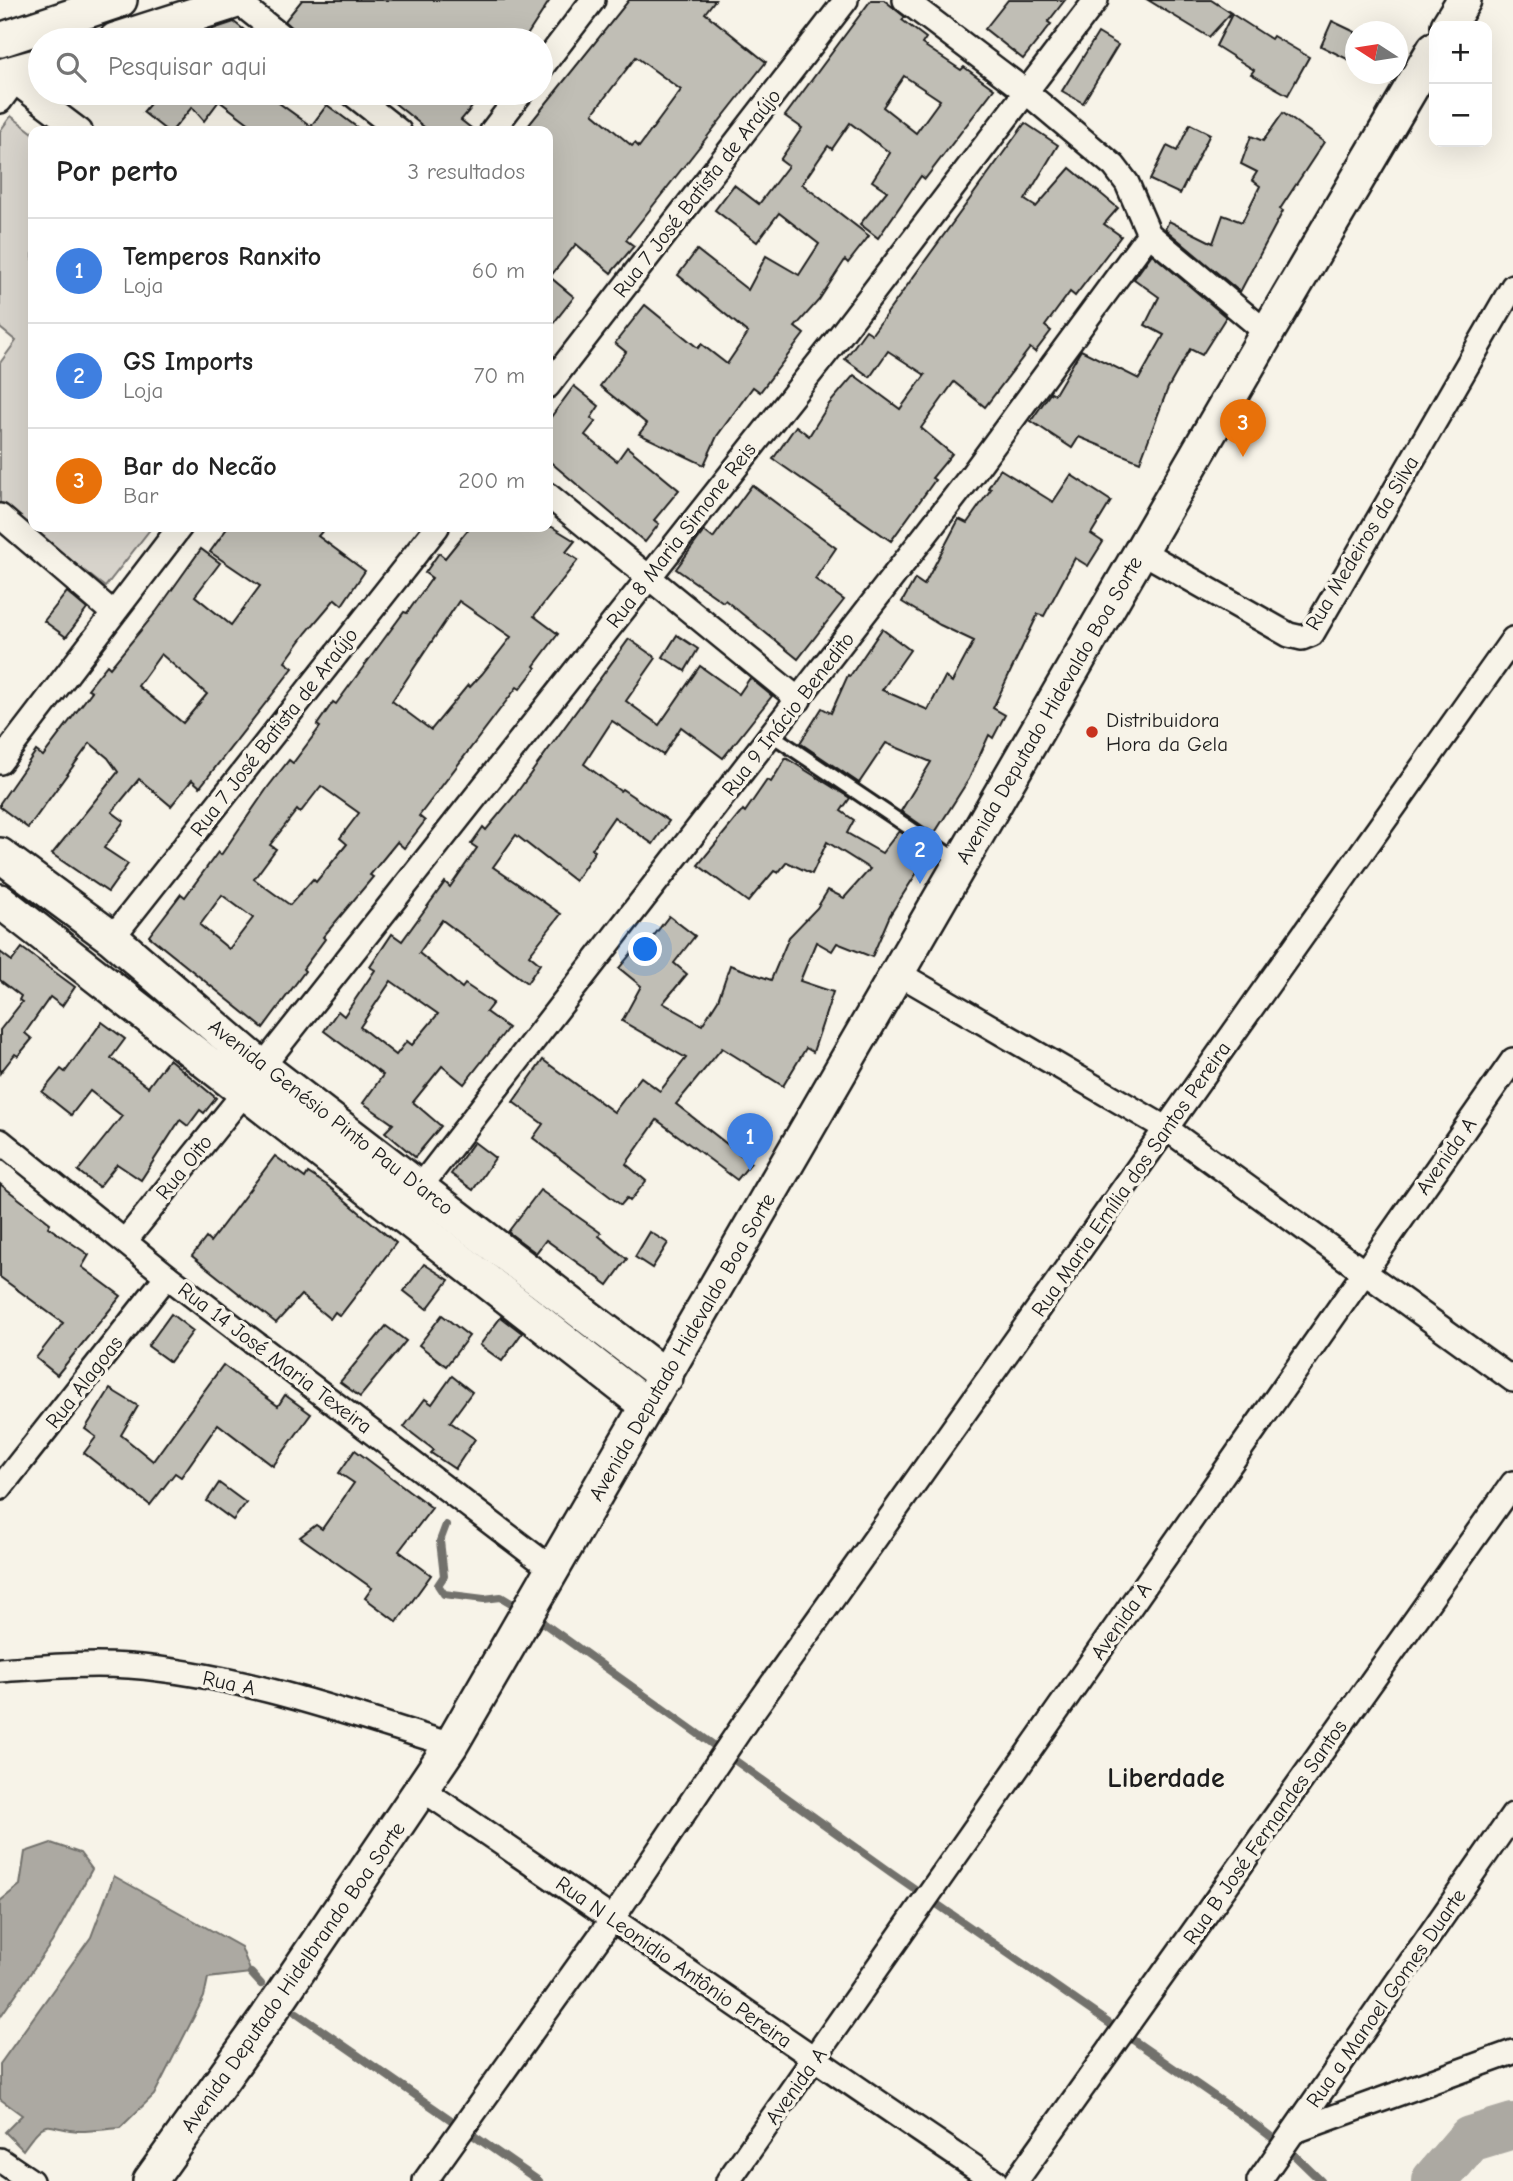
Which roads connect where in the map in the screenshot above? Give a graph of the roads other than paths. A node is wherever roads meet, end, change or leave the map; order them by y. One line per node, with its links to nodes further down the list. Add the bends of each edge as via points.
1 (120, 0): 8 (main road)
2 (239, 0): 11 (main road); 12 (street)
3 (593, 0): 15 (street)
4 (846, 0): 29 (street, Rua 7 José Batista de Araújo)
5 (905, 0): 18 (street)
6 (1096, 0): 18 (street, Rua 8 Maria Simone Reis)
7 (1464, 0): 9 (main road)
8 (87, 6): 10 (main road)
9 (1451, 21)
10 (31, 28)
11 (152, 28)
12 (272, 28)
13 (28, 29): 14 (main road)
14 (0, 40)
15 (553, 52)
16 (1429, 58): 28 (main road, Avenida Deputado Hidevaldo Boa Sorte)
17 (19, 73): 19 (street)
18 (1025, 91): 26 (street, via 1114,166 1127,183); 35 (street, Rua 8 Maria Simone Reis, via 839,337)
19 (0, 102)
20 (53, 105): 23 (street)
21 (366, 105): 24 (street)
22 (513, 105): 25 (street)
23 (75, 126)
24 (393, 126)
25 (496, 126)
26 (1149, 234): 28 (street); 38 (street, Rua 9 Inácio Benedito)
27 (1513, 286): 34 (street, Rua Medeiros da Silva, via 1312,634 1302,638 1289,635)
28 (1267, 333): 34 (main road, Avenida Deputado Hidevaldo Boa Sorte)
29 (553, 380)
30 (553, 499): 35 (street)
31 (0, 516): 36 (street)
32 (176, 532): 36 (street)
33 (433, 532): 45 (street, Rua 7 José Batista de Araújo)
34 (1141, 551): 42 (main road, Avenida Deputado Hidevaldo Boa Sorte)
35 (649, 575): 38 (street); 48 (street, Rua 8 Maria Simone Reis)
36 (113, 613): 40 (street)
37 (1513, 639): 49 (street, Rua Maria Emília dos Santos Pereira)
38 (799, 700): 39 (street, Rua 9 Inácio Benedito)
39 (772, 735): 42 (lane); 51 (street, Rua 9 Inácio Benedito)
40 (0, 762)
41 (0, 855): 43 (main road, Avenida Genésio Pinto Pau D'arco)
42 (961, 863): 46 (main road, Avenida Deputado Hidevaldo Boa Sorte)
43 (30, 878): 44 (main road); 45 (main road, Avenida Genésio Pinto Pau D'arco)
44 (3, 904): 48 (main road, Avenida Genésio Pinto Pau D'arco)
45 (111, 938): 48 (main road, Avenida Genésio Pinto Pau D'arco)
46 (898, 974): 49 (street); 55 (main road, Avenida Deputado Hidevaldo Boa Sorte)
47 (1513, 1060): 53 (street, Avenida A)
48 (253, 1080): 51 (main road, Avenida Genésio Pinto Pau D'arco); 52 (street, Rua Oito); 57 (main road, Avenida Genésio Pinto Pau D'arco)
49 (1167, 1129): 53 (street); 64 (street, Rua Maria Emília dos Santos Pereira, via 748,1718)
50 (0, 1141): 52 (street, Rua 14 José Maria Texeira)
51 (420, 1187): 55 (main road, Avenida Genésio Pinto Pau D'arco)
52 (125, 1241): 54 (street, Rua 14 José Maria Texeira)
53 (1365, 1271): 56 (street); 66 (street, Avenida A)
54 (167, 1276): 59 (street, Rua Alagoas); 60 (street, Rua 14 José Maria Texeira)
55 (666, 1377): 57 (main road, Avenida Deputado Hidevaldo Boa Sorte)
56 (1513, 1380)
57 (647, 1406): 60 (main road, Avenida Deputado Hidevaldo Boa Sorte)
58 (1513, 1483): 74 (street, Rua B José Fernandes Santos)
59 (0, 1488)
60 (553, 1570): 62 (main road, Avenida Deputado Hidevaldo Boa Sorte)
61 (0, 1670): 62 (street, Rua A, via 129,1666 263,1690)
62 (436, 1769): 64 (street, Rua N Leonidio Antônio Pereira); 70 (main road, Avenida Deputado Hidelbrando Boa Sorte)
63 (1513, 1815): 67 (street, Rua a Manoel Gomes Duarte)
64 (613, 1918): 66 (street, Rua N Leonidio Antônio Pereira); 71 (street)
65 (1513, 2052): 67 (street)
66 (814, 2060): 72 (street, Avenida A); 73 (street, Rua N Leonidio Antônio Pereira)
67 (1294, 2131): 75 (street, Rua a Manoel Gomes Duarte)
68 (0, 2160): 69 (street)
69 (31, 2181)
70 (150, 2181)
71 (425, 2181)
72 (728, 2181)
73 (995, 2181)
74 (1016, 2181)
75 (1259, 2181)

